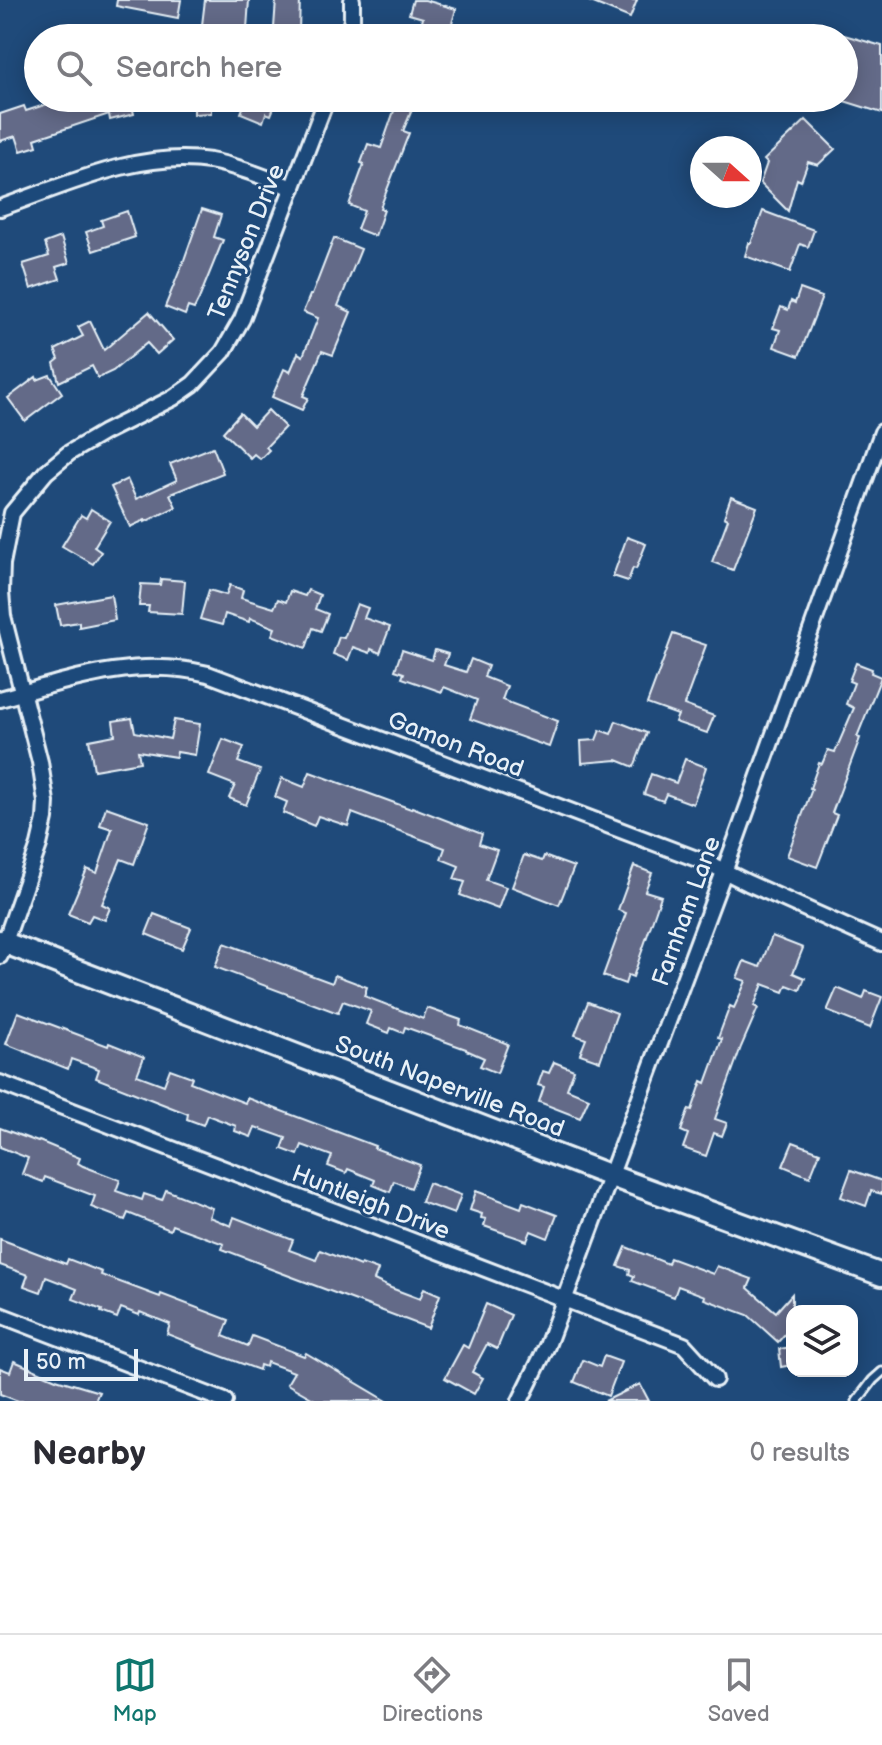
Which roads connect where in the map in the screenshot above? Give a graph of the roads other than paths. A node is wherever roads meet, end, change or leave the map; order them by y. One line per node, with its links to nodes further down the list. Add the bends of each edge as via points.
1 (352, 0): 2 (street)
2 (349, 24)
3 (322, 112): 4 (street, Tennyson Drive)
4 (293, 188): 5 (street, via 235,167 178,159 108,171); 7 (street, Tennyson Drive, via 242,319 212,365 173,398 69,453)
5 (0, 208)
6 (882, 432): 10 (street, Farnham Lane)
7 (6, 510): 8 (street, Tennyson Drive, via 3,616)
8 (23, 693): 9 (street, Gamon Road); 10 (street, Gamon Road, via 122,669 161,667 208,674); 12 (street, Tennyson Drive, via 42,773 45,819)
9 (0, 699)
10 (724, 872): 11 (street, Gamon Road); 14 (street, Farnham Lane)
11 (882, 943)
12 (2, 946): 14 (main road, South Naperville Road)
13 (0, 1083): 16 (street, Huntleigh Drive)
14 (611, 1176): 15 (main road, South Naperville Road); 16 (street, Farnham Lane)
15 (882, 1275)
16 (565, 1300): 19 (street, Huntleigh Drive, via 684,1345); 21 (street, Farnham Lane)
17 (0, 1315): 20 (street)
18 (882, 1372): 22 (lane)
19 (715, 1379)
20 (225, 1401)
21 (520, 1401)
22 (857, 1401)

